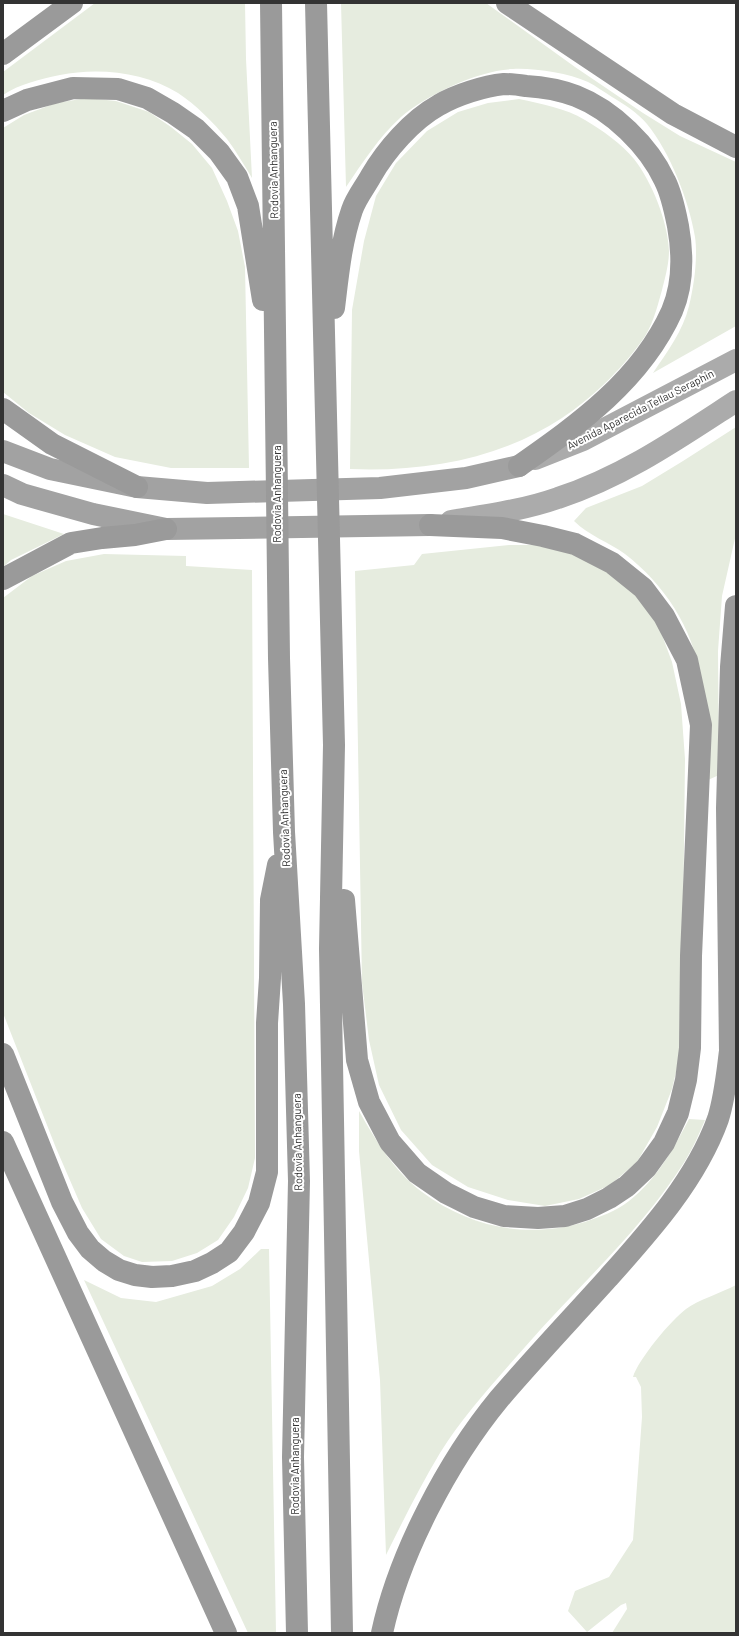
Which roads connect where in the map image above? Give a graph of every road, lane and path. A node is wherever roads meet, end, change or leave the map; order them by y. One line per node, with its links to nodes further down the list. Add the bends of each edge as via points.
1 (72, 3): 5 (highway)
2 (271, 3): 10 (highway, Rodovia Anhanguera)
3 (316, 3): 9 (highway)
4 (507, 3): 7 (highway, via 673,114)
5 (3, 54)
6 (3, 111): 10 (highway, via 27,100 73,88 118,89 147,98 173,113 196,129 219,152 237,177 248,206)
7 (736, 147)
8 (736, 360): 14 (main road, Avenida Aparecida Tellau Seraphin, via 583,440)
9 (325, 378): 14 (highway, via 341,252 353,209 379,163 405,130 438,105 475,90 506,84 546,87 577,96 607,113 632,132 665,180 674,206 681,242 681,276 673,309 658,339 638,366 571,430); 21 (highway)
10 (276, 400): 22 (highway, Rodovia Anhanguera, via 278,650)
11 (736, 401): 17 (main road, via 657,452 594,484 550,500 498,513)
12 (3, 409): 16 (highway, via 52,444)
13 (3, 451): 16 (highway, Avenida Aparecida Tellau Seraphin, via 50,469)
14 (519, 466): 16 (highway, Avenida Aparecida Tellau Seraphin, via 466,478 380,488 207,493)
15 (3, 485): 18 (highway, via 22,494 93,514)
16 (137, 487)
17 (430, 525): 18 (highway); 21 (highway, via 502,528 536,535 575,544 612,563 643,588 664,616 687,660 702,725 691,956 690,1048 686,1080 678,1113 664,1143 646,1168 627,1186 609,1198 565,1216 504,1216 474,1207 446,1193 417,1173 390,1142 369,1102 357,1060 340,855)
18 (166, 528): 19 (highway, via 135,535 71,543)
19 (3, 579)
20 (736, 606): 28 (highway, via 731,667 727,808 730,1051 726,1087 718,1119 691,1174 641,1241 498,1401 468,1443 423,1519 401,1573)
21 (334, 745): 27 (highway, via 330,949)
22 (284, 832): 23 (highway, via 271,900 267,1023 268,1172 259,1203 244,1232 229,1252 195,1271 152,1277 119,1270 90,1249 78,1233 62,1202); 26 (highway, Rodovia Anhanguera, via 294,1004 299,1181 293,1457)
23 (3, 1054)
24 (3, 1142): 25 (highway)
25 (226, 1633)
26 (297, 1633)
27 (342, 1633)
28 (382, 1633)

